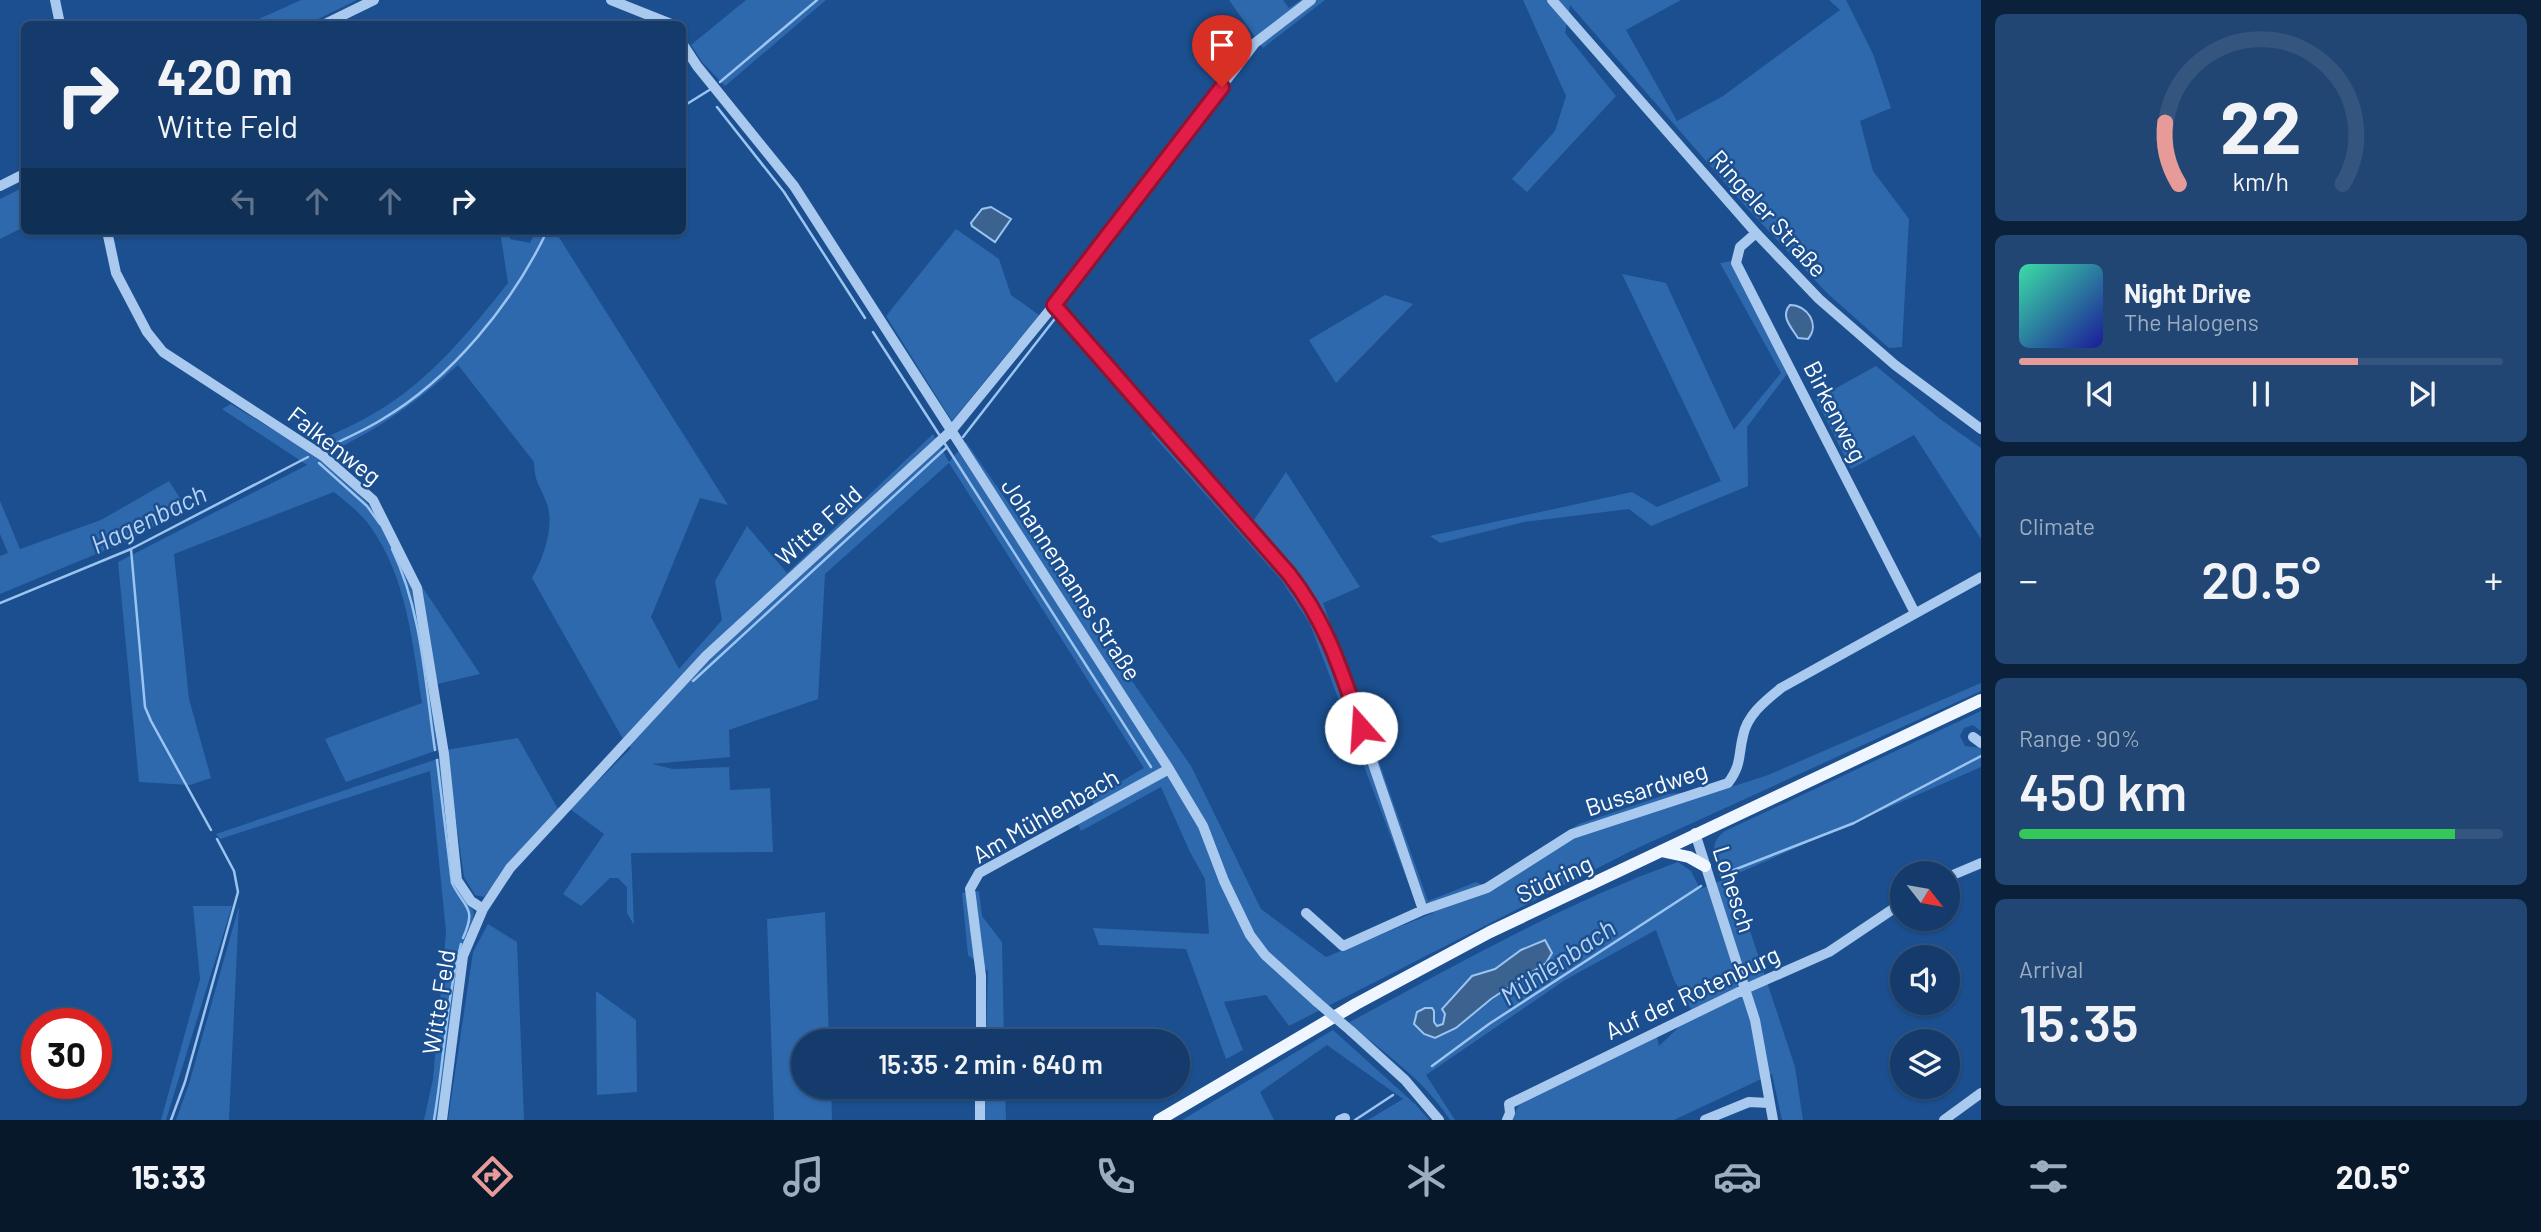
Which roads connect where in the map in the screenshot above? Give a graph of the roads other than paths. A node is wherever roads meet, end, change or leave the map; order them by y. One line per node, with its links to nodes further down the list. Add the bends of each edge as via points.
1 (55, 0): 6 (street)
2 (374, 0): 7 (street)
3 (611, 0): 8 (street)
4 (1311, 0): 14 (street, Witte Feld, via 1255,43)
5 (1552, 0): 12 (street, Ringeler Straße)
6 (59, 21)
7 (331, 21)
8 (664, 21)
9 (686, 49): 16 (street, Johannemanns Straße, via 794,186)
10 (21, 176): 11 (street)
11 (0, 186)
12 (1756, 233): 15 (street, Ringeler Straße, via 1828,307 1895,365); 18 (street, Birkenweg, via 1740,247 1736,263)
13 (108, 235): 26 (street, Falkenweg, via 116,273 147,332 163,352 323,456 373,500 417,588 447,777 457,880 471,901)
14 (1054, 305): 16 (street, Witte Feld); 27 (street, via 1309,599 1343,676)
15 (1981, 429)
16 (951, 431): 20 (street, Johannemanns Straße); 26 (street, Witte Feld, via 706,656 510,868)
17 (1981, 577): 18 (street, Bussardweg)
18 (1915, 613): 27 (street, Bussardweg, via 1764,702 1743,733 1738,770 1728,783 1572,834 1487,888)
19 (1981, 700): 21 (main road, Südring)
20 (1169, 769): 31 (street, Am Mühlenbach, via 979,873 970,889 981,976); 38 (street, Johannemanns Straße, bridge, via 1203,826 1224,881 1265,955 1405,1080)
21 (1695, 833): 22 (main road, Südring); 24 (street, Lohesch)
22 (1661, 851): 24 (main road); 37 (main road, Südring, via 1490,932)
23 (1981, 863): 25 (street)
24 (1705, 866): 30 (street, Lohesch)
25 (1960, 872)
26 (483, 909): 35 (street, Witte Feld, via 463,956)
27 (1423, 911): 29 (street, Bussardweg, via 1343,946)
28 (1890, 911): 30 (street, Auf der Rotenburg, via 1829,952)
29 (1306, 913)
30 (1745, 989): 34 (street, Lohesch); 39 (street, Auf der Rotenburg, via 1509,1104)
31 (981, 1029)
32 (1981, 1093): 42 (street)
33 (980, 1099): 36 (street)
34 (1769, 1103): 40 (street, via 1749,1102); 41 (street, Lohesch)
35 (442, 1120)
36 (980, 1120)
37 (1158, 1120)
38 (1439, 1120)
39 (1507, 1120)
40 (1704, 1120)
41 (1773, 1120)
42 (1944, 1120)

